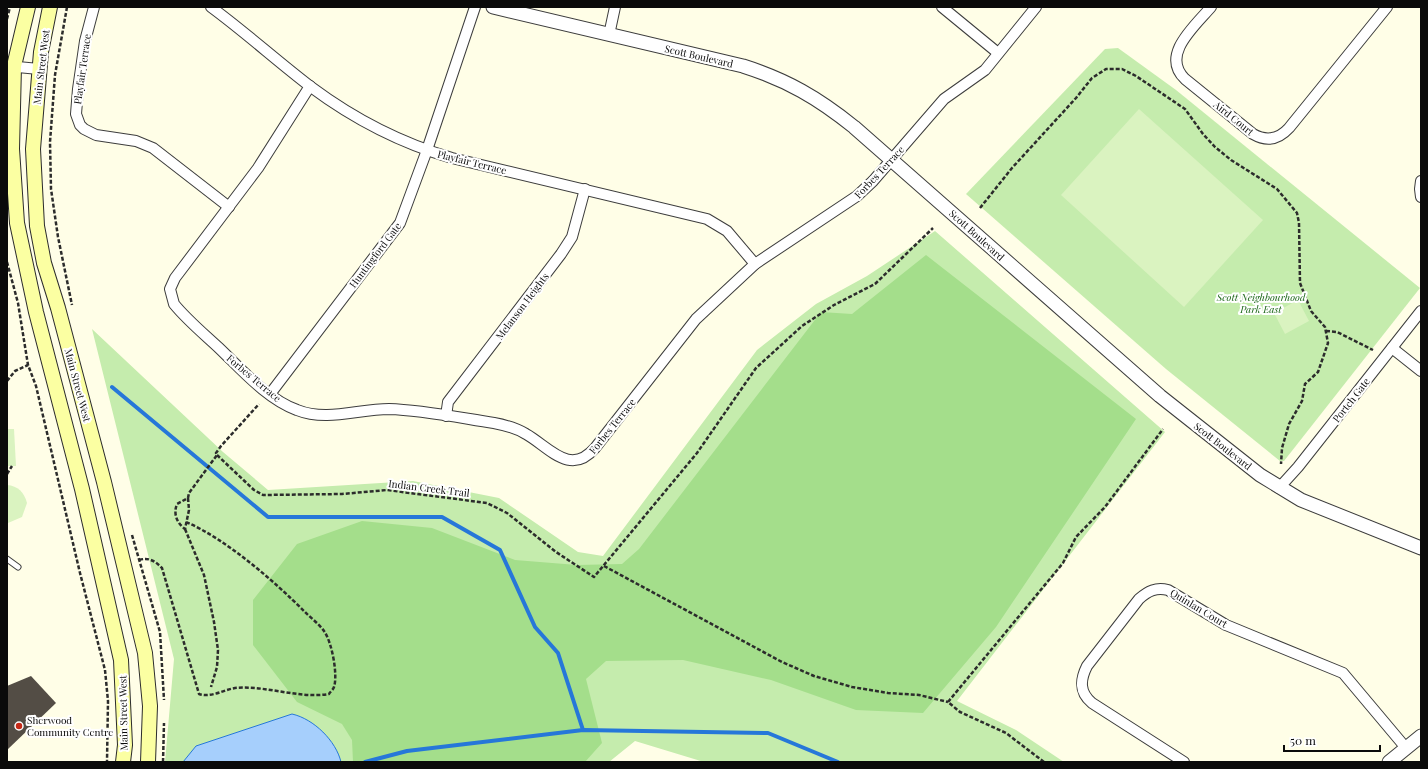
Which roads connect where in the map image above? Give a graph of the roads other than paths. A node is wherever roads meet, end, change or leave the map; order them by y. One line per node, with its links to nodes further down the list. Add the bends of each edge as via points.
1 (28, 7): 14 (main road, Main Street West)
2 (50, 7): 15 (main road, Main Street West)
3 (94, 7): 22 (street, Playfair Terrace, via 85,41 78,90 76,114 80,125 96,135 136,141 153,148)
4 (211, 7): 16 (street, Playfair Terrace)
5 (475, 7): 17 (street, Huntingford Gate)
6 (493, 7): 12 (street, Scott Boulevard)
7 (615, 7): 12 (street)
8 (942, 7): 13 (street)
9 (1036, 7): 13 (street, Forbes Terrace)
10 (1211, 7): 11 (street, Aird Court, via 1178,49 1178,69 1186,79 1253,134 1266,139 1283,134 1289,128)
11 (1387, 7)
12 (609, 35): 18 (street, Scott Boulevard, via 743,66 777,78 828,106)
13 (998, 54): 18 (street, Forbes Terrace, via 985,70 944,99)
14 (10, 66): 15 (street); 35 (main road, Main Street West, via 17,223 36,312 86,503 121,660 125,744)
15 (40, 69): 36 (main road, Main Street West, via 33,149 37,226 44,264 58,308 145,654 150,706)
16 (310, 86): 17 (street, Playfair Terrace, via 376,128); 22 (street, Forbes Terrace, via 258,168)
17 (427, 150): 20 (street, Playfair Terrace); 27 (street, Huntingford Gate, via 400,223)
18 (891, 160): 23 (street, Forbes Terrace, via 854,199); 29 (street, Scott Boulevard, via 1160,396 1243,463)
19 (1421, 181): 21 (street)
20 (585, 189): 23 (street, Playfair Terrace, via 707,219 727,232); 28 (street, Melanson Heights, via 572,237 448,402)
21 (1421, 197)
22 (229, 207): 27 (street, Forbes Terrace, via 171,283 170,294 178,310)
23 (755, 264): 28 (street, Forbes Terrace, via 696,319 585,458 574,461 562,458 514,428)
24 (1421, 311): 25 (street, Portch Gate)
25 (1392, 348): 26 (street); 29 (street, Portch Gate)
26 (1421, 371)
27 (270, 394): 28 (street, Forbes Terrace, via 295,410 311,414 328,415 390,409)
28 (446, 416)
29 (1279, 488): 30 (street, Scott Boulevard, via 1314,505)
30 (1421, 548)
31 (7, 559): 32 (lane)
32 (18, 567)
33 (1421, 736): 34 (street)
34 (1406, 748): 37 (street, Quinlan Court, via 1343,673 1226,625 1168,590 1160,588 1146,593 1139,599 1087,666 1081,684 1084,694 1092,703); 38 (street)
35 (122, 762)
36 (148, 762)
37 (1184, 762)
38 (1389, 762)

